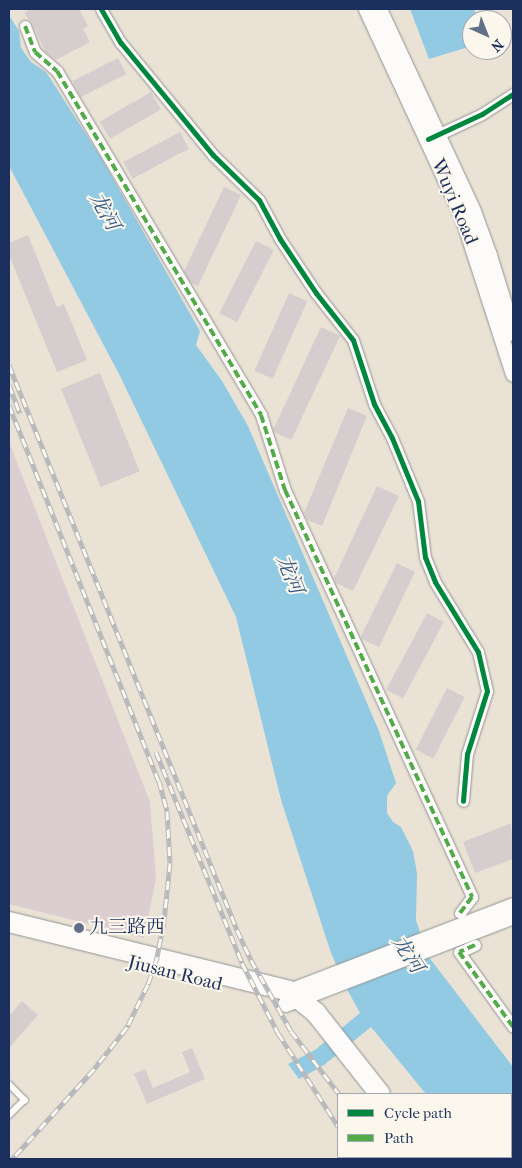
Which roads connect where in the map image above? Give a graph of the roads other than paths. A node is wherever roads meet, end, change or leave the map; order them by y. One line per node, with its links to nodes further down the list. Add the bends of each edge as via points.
1 (101, 9): 9 (street, via 122,42 207,147 259,200 316,293 353,340 374,404 418,501 425,557 435,582 480,660 487,691 467,754)
2 (366, 9): 6 (main road, Wuyi Road)
3 (379, 9): 6 (main road, Wuyi Road)
4 (25, 26): 11 (street, via 35,52 57,71 261,415 285,490 472,897)
5 (513, 94): 6 (street, via 482,114)
6 (433, 137): 7 (main road, Wuyi Road, via 473,211); 8 (main road, Wuyi Road)
7 (513, 333)
8 (513, 374)
9 (463, 800)
10 (513, 905): 15 (main road)
11 (460, 913)
12 (513, 916): 15 (main road)
13 (9, 922): 17 (highway, Jiusan Road)
14 (9, 933): 17 (highway, Jiusan Road, via 271,996)
15 (430, 943): 17 (main road)
16 (475, 945): 18 (street, via 459,952)
17 (291, 998): 19 (highway, via 306,1022 327,1038)
18 (513, 1027)
19 (340, 1054): 21 (highway); 22 (highway)
20 (9, 1084): 23 (lane, via 25,1100)
21 (363, 1093)
22 (379, 1093)
23 (9, 1116)

